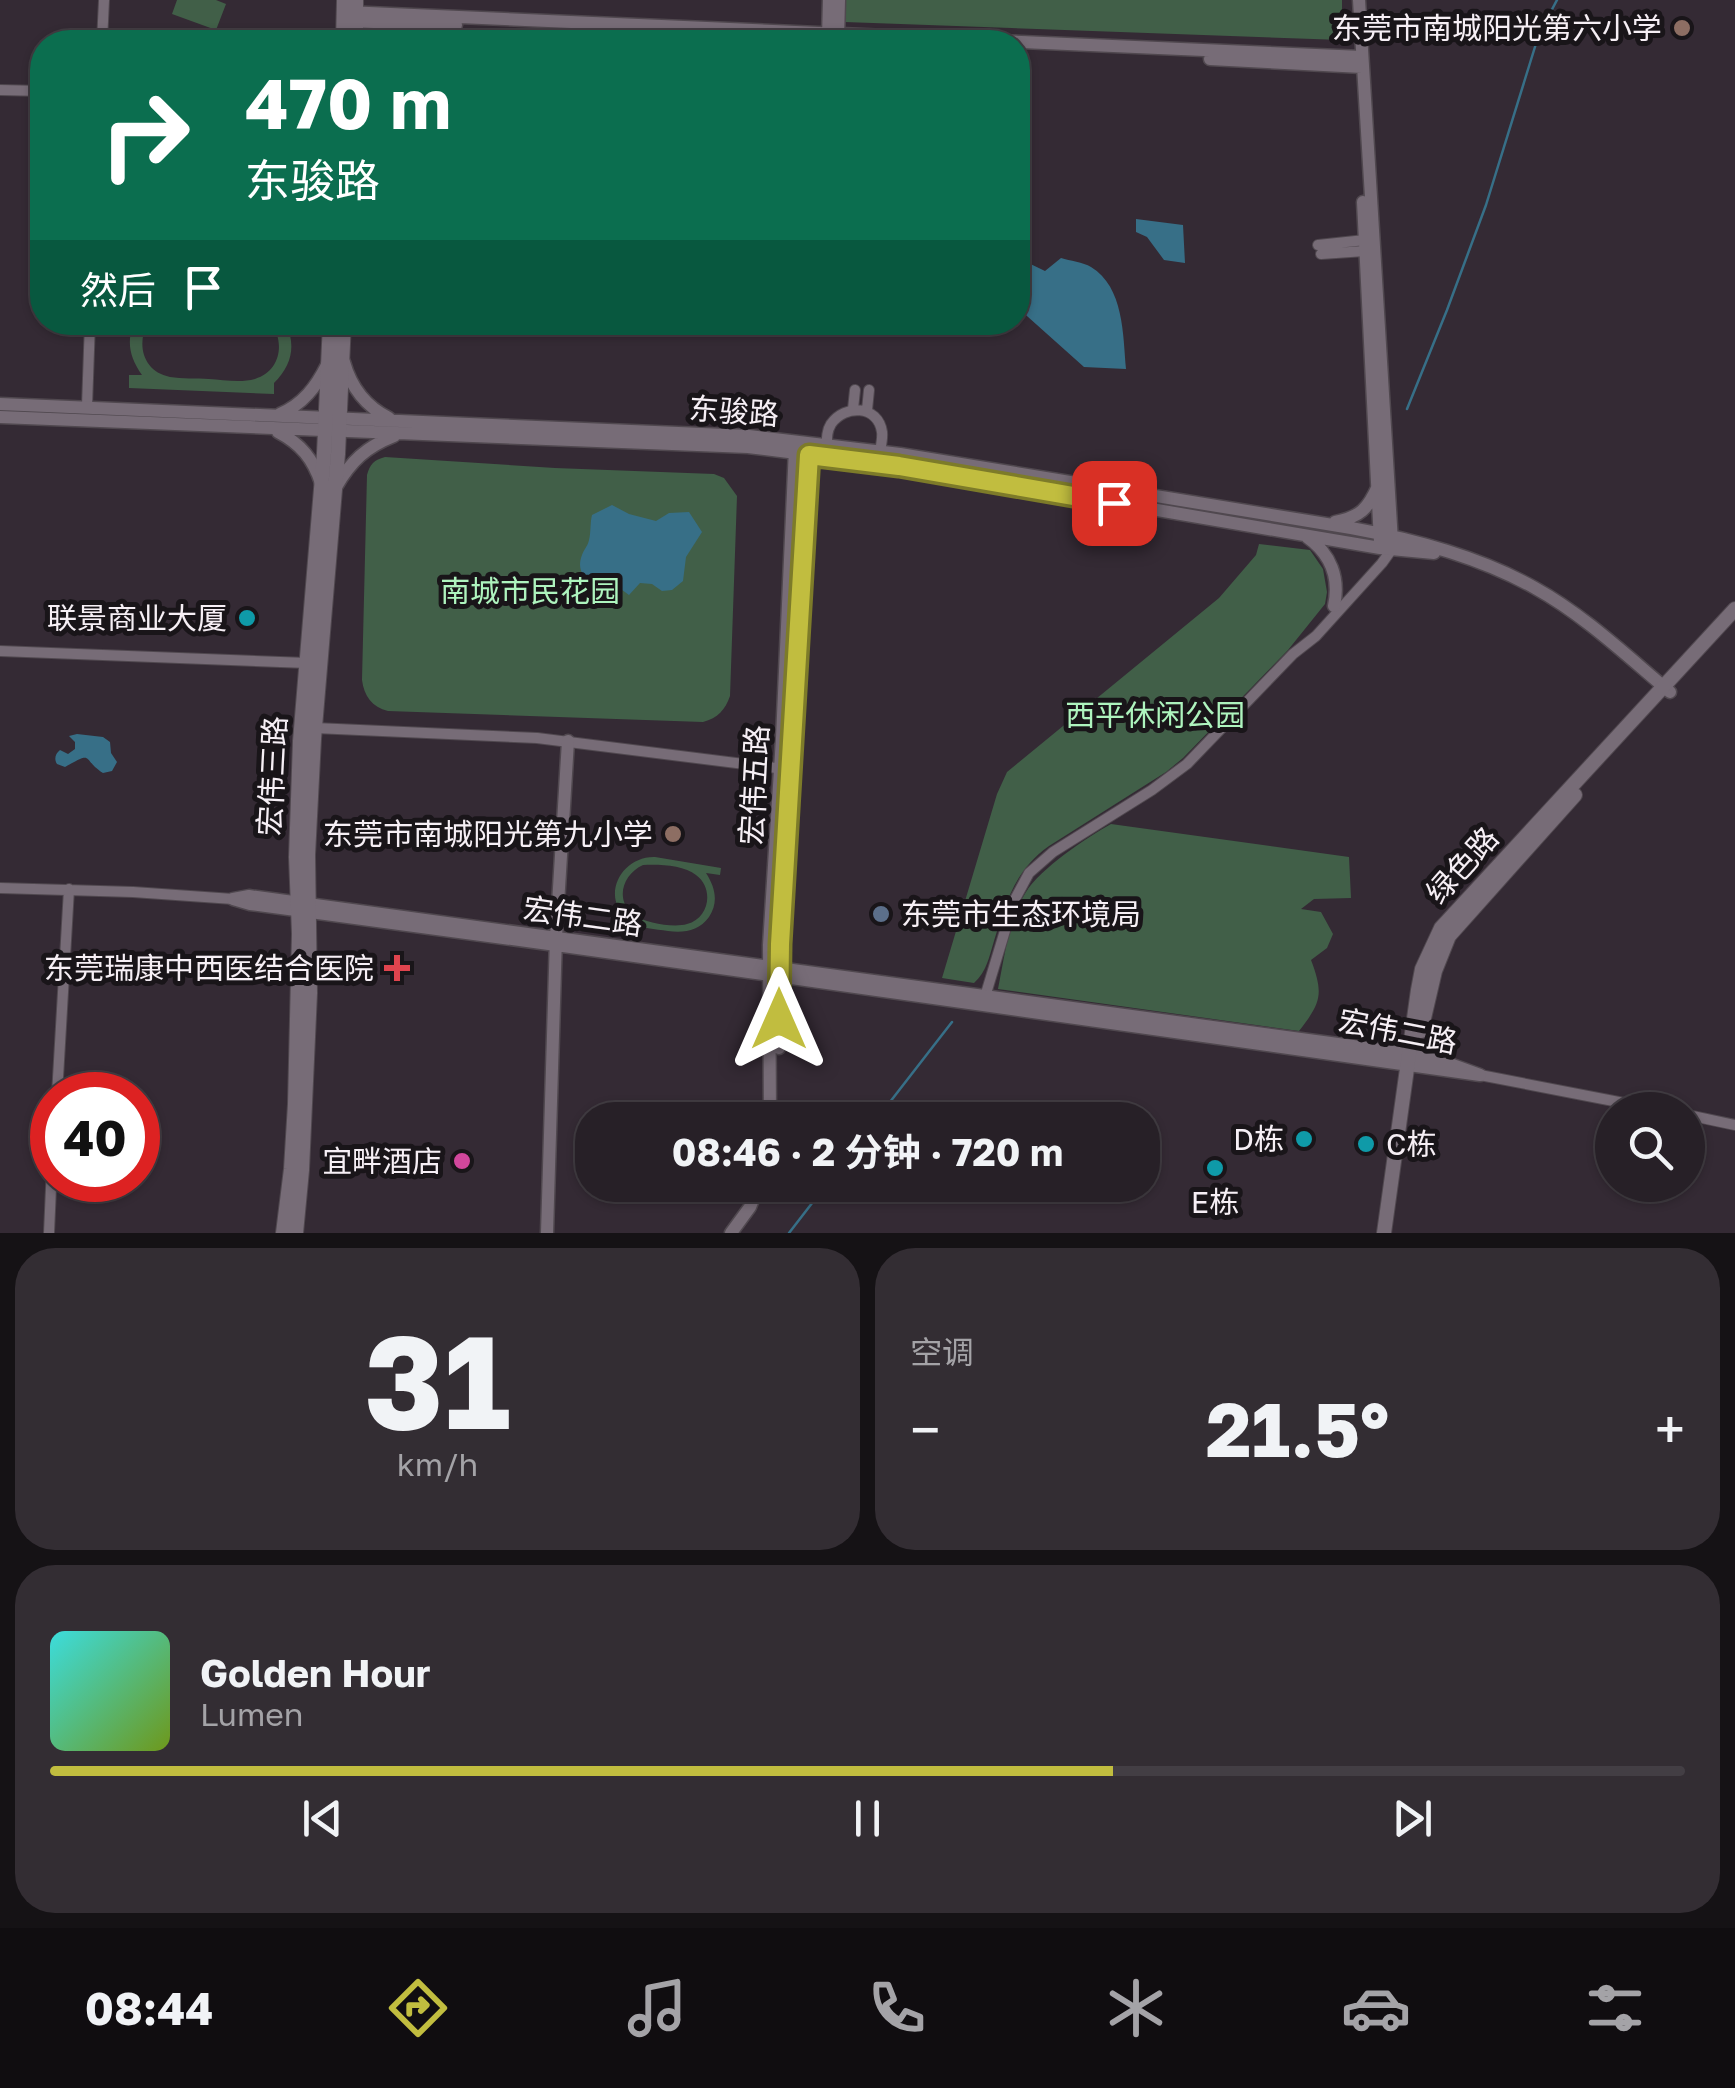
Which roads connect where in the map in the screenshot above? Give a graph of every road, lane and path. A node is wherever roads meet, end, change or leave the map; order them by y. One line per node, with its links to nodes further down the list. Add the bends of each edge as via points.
1 (104, 0): 7 (street)
2 (829, 0): 10 (street)
3 (838, 0): 11 (street)
4 (1351, 0): 14 (street)
5 (1359, 0): 14 (street)
6 (350, 11): 8 (street); 9 (street)
7 (103, 30)
8 (641, 30)
9 (717, 30)
10 (832, 30)
11 (834, 30)
12 (1030, 46): 14 (street)
13 (1030, 49): 14 (street)
14 (1359, 62): 17 (street); 40 (street)
15 (0, 90): 16 (street)
16 (30, 91)
17 (1365, 245): 18 (street); 36 (street)
18 (1320, 249)
19 (90, 335): 26 (street)
20 (332, 335): 22 (main road, 宏伟三路)
21 (341, 335): 22 (main road, 宏伟三路)
22 (335, 361): 30 (street, via 305,399); 31 (main road, 宏伟三路); 32 (street, via 354,389)
23 (854, 390): 27 (street)
24 (869, 390): 28 (street)
25 (0, 404): 26 (street, 东骏路)
26 (87, 406): 30 (street, 东骏路)
27 (853, 409): 28 (street); 34 (street, via 831,425)
28 (867, 410): 35 (street, via 882,431)
29 (0, 417): 30 (street, 东骏路)
30 (272, 423): 31 (street, 东骏路); 37 (street, via 299,444)
31 (333, 425): 32 (street, 东骏路); 37 (main road, 宏伟三路)
32 (398, 428): 33 (street, 东骏路); 37 (street)
33 (803, 448): 34 (street, 东骏路); 50 (street, 宏伟五路)
34 (827, 451): 35 (street, 东骏路)
35 (879, 457): 38 (street, 东骏路); 39 (street, 东骏路)
36 (1379, 484): 38 (street, via 1366,509); 40 (street)
37 (328, 487): 46 (main road, 宏伟三路); 48 (main road, 宏伟三路)
38 (1328, 524): 40 (street, 东骏路)
39 (1305, 535): 40 (street, 东骏路); 41 (street, via 1332,566)
40 (1386, 541): 41 (street); 45 (street, via 1374,573); 47 (street, 东骏路, via 1407,538 1516,578)
41 (1334, 606): 45 (street)
42 (1735, 609): 47 (main road, 绿色路)
43 (1735, 622): 47 (main road, 绿色路)
44 (0, 651): 46 (street)
45 (1293, 654): 57 (street, via 1179,770 1036,865 1014,901)
46 (306, 663): 54 (main road, 宏伟三路, via 296,838)
47 (1667, 689): 58 (main road, 绿色路, via 1442,928 1422,969)
48 (315, 728): 49 (street); 54 (main road, 宏伟三路)
49 (568, 741): 50 (street); 55 (street)
50 (785, 770): 56 (street, 宏伟五路)
51 (0, 888): 52 (street, 宏伟二路)
52 (68, 889): 53 (street, 宏伟二路); 59 (street)
53 (233, 899): 54 (street, 宏伟二路)
54 (304, 907): 55 (street, 宏伟二路); 69 (main road, 宏伟三路); 70 (main road, 宏伟三路, via 310,992)
55 (556, 941): 56 (street, 宏伟二路); 71 (street)
56 (774, 972): 57 (street, 宏伟二路); 62 (street, 宏伟五路)
57 (984, 1000): 58 (street, 宏伟二路)
58 (1413, 1061): 60 (street, 宏伟二路); 74 (main road, 绿色路); 75 (main road, 绿色路)
59 (57, 1072)
60 (1480, 1075): 61 (street)
61 (1595, 1097)
62 (774, 1102)
63 (1705, 1118): 64 (street)
64 (1735, 1124)
65 (50, 1202): 68 (street)
66 (753, 1202): 72 (street)
67 (758, 1202): 73 (street)
68 (48, 1233)
69 (284, 1233)
70 (296, 1233)
71 (546, 1233)
72 (731, 1233)
73 (739, 1233)
74 (1384, 1233)
75 (1393, 1233)

